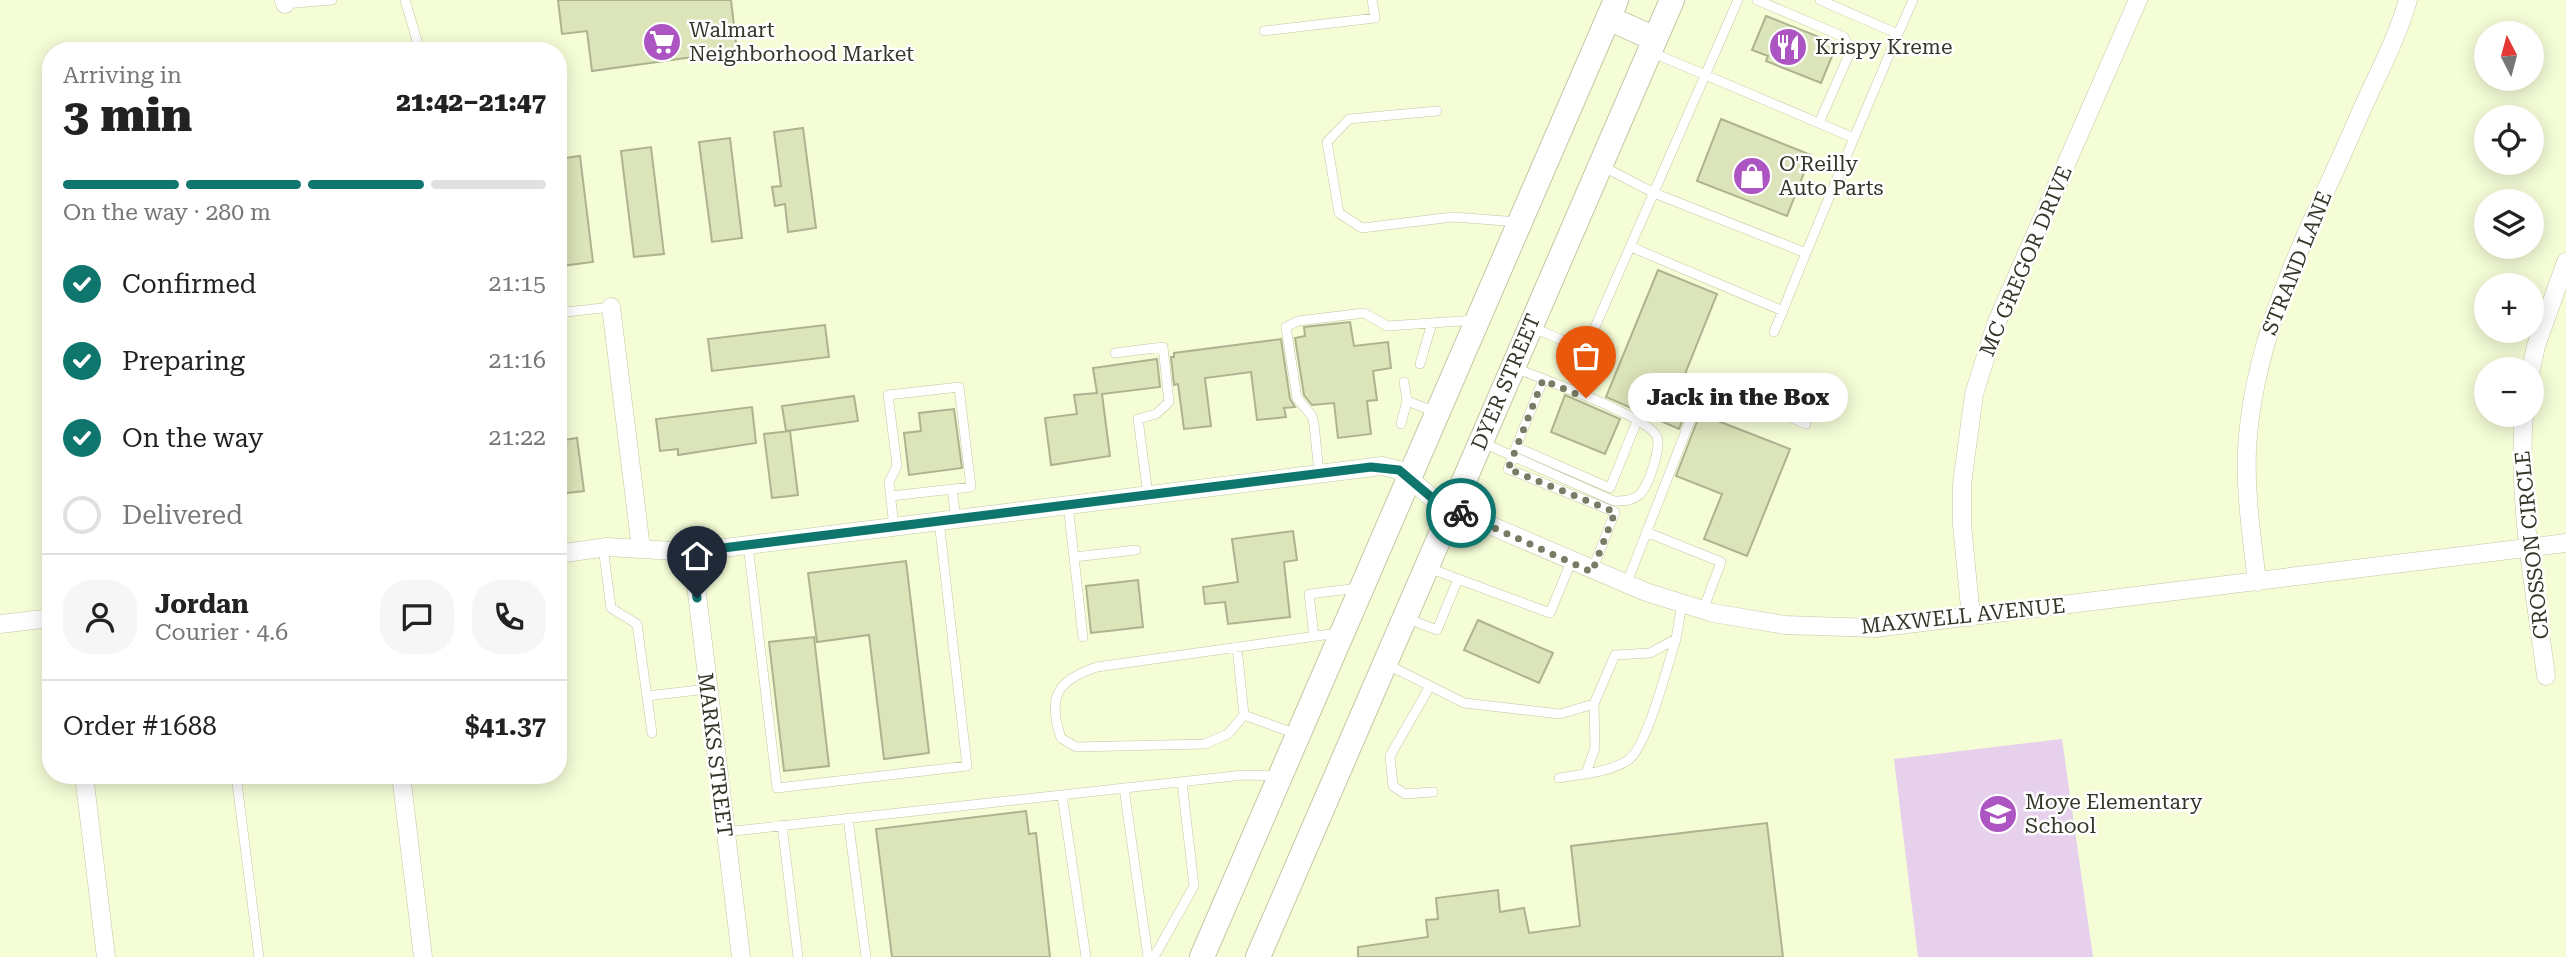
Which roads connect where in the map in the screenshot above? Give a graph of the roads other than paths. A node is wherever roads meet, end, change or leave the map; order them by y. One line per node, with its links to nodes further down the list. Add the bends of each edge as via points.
1 (332, 0): 11 (lane)
2 (405, 0): 15 (lane)
3 (1372, 0): 13 (lane, via 1375,18)
4 (1672, 0): 16 (main road, DYER STREET)
5 (1738, 0): 17 (lane)
6 (1757, 0): 19 (lane, via 1844,37 1851,50)
7 (1820, 0): 14 (lane)
8 (1913, 0): 14 (lane)
9 (2138, 0): 77 (street, MC GREGOR DRIVE, via 1996,324 1974,394 1962,498)
10 (2408, 0): 72 (street, STRAND LANE, via 2295,260 2263,349 2247,451 2247,497)
11 (284, 2)
12 (1612, 9): 16 (main road); 23 (main road)
13 (1264, 31)
14 (1898, 34): 20 (lane)
15 (417, 42)
16 (1652, 45): 17 (lane); 21 (main road, DYER STREET)
17 (1706, 74): 19 (lane); 22 (lane)
18 (1437, 111): 23 (lane, via 1349,119 1327,142 1339,214 1362,228 1453,217)
19 (1819, 123): 20 (lane)
20 (1854, 138): 25 (lane)
21 (1600, 165): 22 (lane); 32 (main road, DYER STREET)
22 (1654, 193): 24 (lane); 25 (lane)
23 (1521, 222): 30 (main road)
24 (1630, 247): 28 (lane); 32 (lane, via 1585,350)
25 (1806, 253): 28 (lane)
26 (2566, 262): 35 (street)
27 (611, 306): 29 (lane); 62 (street)
28 (1783, 311): 33 (lane)
29 (567, 312)
30 (1478, 319): 31 (lane); 41 (main road)
31 (1432, 323): 36 (lane); 49 (lane, via 1387,327 1364,313 1297,321 1286,327 1297,398 1314,424)
32 (1531, 326): 37 (main road, DYER STREET)
33 (1774, 332)
34 (1115, 353): 52 (lane, via 1163,347 1169,402 1156,414 1139,419)
35 (2534, 357)
36 (1420, 364)
37 (1513, 367): 38 (lane); 46 (main road, DYER STREET)
38 (1543, 380): 42 (lane); 47 (lane)
39 (1404, 382): 40 (lane)
40 (1407, 401): 41 (lane); 43 (lane)
41 (1437, 413): 50 (main road)
42 (1637, 421): 47 (lane, via 1610,488); 48 (lane, via 1656,434 1660,447 1642,493 1628,502 1614,501)
43 (1401, 424)
44 (1806, 424): 58 (lane, via 1705,382)
45 (2523, 427): 63 (street, CROSSON CIRCLE)
46 (1481, 441): 48 (lane); 55 (main road, DYER STREET)
47 (1516, 447): 48 (lane)
48 (1512, 457): 70 (lane, via 1508,469 1615,512)
49 (1319, 474): 50 (street, MAXWELL AVENUE, via 1382,467); 52 (street, MAXWELL AVENUE)
50 (1410, 477): 55 (street, MAXWELL AVENUE); 74 (main road)
51 (952, 489): 53 (lane); 53 (lane, via 971,487 959,387 888,395 897,466 889,482); 56 (lane)
52 (1148, 495): 54 (street, MAXWELL AVENUE)
53 (891, 496): 57 (lane)
54 (1068, 505): 56 (street, MAXWELL AVENUE); 67 (lane)
55 (1452, 509): 68 (street, MAXWELL AVENUE); 69 (main road, DYER STREET)
56 (948, 520): 57 (street, MAXWELL AVENUE); 60 (lane, via 967,766 777,788)
57 (894, 527): 60 (street, MAXWELL AVENUE)
58 (1646, 532): 73 (lane); 76 (lane, via 1721,562)
59 (2566, 543): 63 (street, MAXWELL AVENUE)
60 (748, 545): 65 (street, MAXWELL AVENUE)
61 (603, 547): 62 (street, MAXWELL AVENUE); 66 (street, MAXWELL AVENUE); 90 (lane, via 611,608 637,624)
62 (641, 548): 65 (street, MAXWELL AVENUE)
63 (2530, 548): 72 (street, MAXWELL AVENUE); 87 (street, CROSSON CIRCLE)
64 (1136, 550): 67 (lane)
65 (691, 552): 89 (street, MARKS STREET)
66 (567, 553)
67 (1074, 557): 83 (lane)
68 (1571, 562): 70 (street, MAXWELL AVENUE); 71 (lane, via 1550,613)
69 (1427, 566): 71 (lane); 78 (main road, DYER STREET)
70 (1592, 572): 73 (street, MAXWELL AVENUE)
71 (1458, 579): 78 (lane, via 1437,630)
72 (2258, 582): 77 (street, MAXWELL AVENUE)
73 (1626, 585): 75 (street, MAXWELL AVENUE)
74 (1362, 588): 81 (main road); 82 (lane, via 1309,594)
75 (1682, 604): 76 (street, MAXWELL AVENUE); 84 (lane)
76 (1703, 610): 77 (street, MAXWELL AVENUE, via 1785,625 1875,628)
77 (1971, 617)
78 (1404, 618): 86 (main road, DYER STREET)
79 (42, 619): 80 (street)
80 (0, 624)
81 (1343, 632): 82 (lane); 94 (main road)
82 (1314, 636): 85 (lane)
83 (1083, 637)
84 (1676, 639): 91 (lane, via 1650,653 1615,655); 95 (lane, via 1647,731 1630,759)
85 (1237, 647): 92 (lane); 92 (lane, via 1097,667 1071,676 1059,691 1054,717 1061,738 1076,747 1116,748 1205,744 1228,734)
86 (1385, 664): 88 (lane); 118 (main road, DYER STREET)
87 (2546, 676)
88 (1430, 686): 91 (lane, via 1464,703 1518,709 1560,713); 103 (lane, via 1390,757 1393,786 1405,794)
89 (707, 689): 90 (lane); 107 (street, MARKS STREET)
90 (647, 696): 93 (lane)
91 (1594, 704): 95 (lane, via 1595,748)
92 (1244, 715): 94 (lane)
93 (652, 733)
94 (1298, 735): 96 (main road)
95 (1586, 773): 97 (lane)
96 (1280, 776): 98 (lane); 117 (main road)
97 (1559, 778)
98 (1182, 782): 102 (lane); 116 (lane, via 1194,886)
99 (85, 784): 108 (street)
100 (237, 784): 109 (lane)
101 (402, 784): 110 (street)
102 (1125, 788): 104 (lane); 115 (lane)
103 (1433, 792)
104 (1062, 795): 105 (lane); 114 (lane)
105 (848, 818): 106 (lane); 113 (lane)
106 (782, 825): 107 (lane); 112 (lane)
107 (725, 832): 111 (street, MARKS STREET)
108 (106, 957)
109 (259, 957)
110 (423, 957)
111 (741, 957)
112 (798, 957)
113 (866, 957)
114 (1086, 957)
115 (1149, 957)
116 (1154, 957)
117 (1202, 957)
118 (1258, 957)

